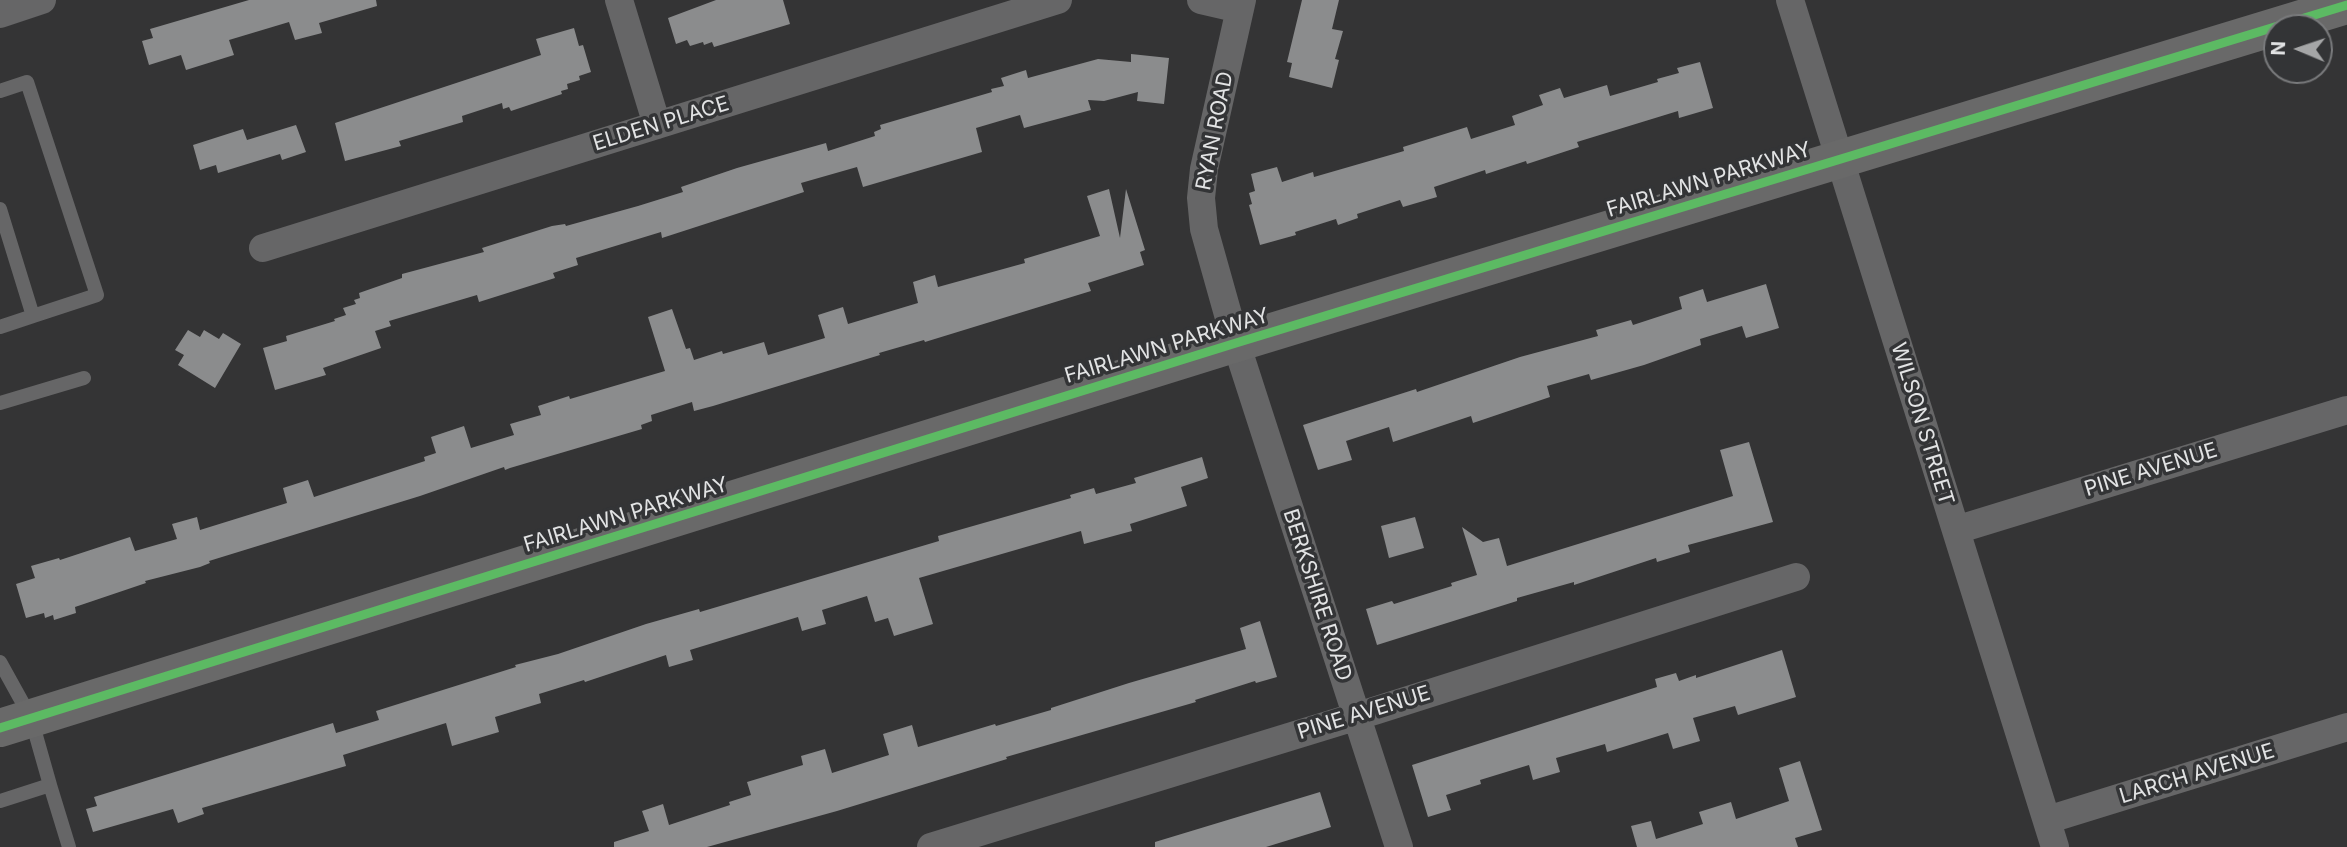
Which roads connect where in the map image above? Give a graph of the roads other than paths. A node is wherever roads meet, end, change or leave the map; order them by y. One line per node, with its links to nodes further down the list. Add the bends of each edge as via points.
1 (42, 0): 8 (street)
2 (619, 0): 10 (street)
3 (1058, 0): 10 (street, ELDEN PLACE)
4 (1201, 0): 6 (street)
5 (1790, 0): 11 (street, WILSON STREET)
6 (1241, 4): 16 (street, RYAN ROAD, via 1204,169 1202,198 1204,229)
7 (2347, 5): 11 (street, FAIRLAWN PARKWAY)
8 (0, 14)
9 (0, 91): 14 (lane, via 27,82 97,295)
10 (657, 125): 13 (street, ELDEN PLACE)
11 (1839, 159): 16 (street, FAIRLAWN PARKWAY); 20 (street, WILSON STREET)
12 (0, 209): 14 (lane)
13 (263, 248)
14 (33, 316): 15 (lane)
15 (0, 327)
16 (1236, 343): 23 (street, BERKSHIRE ROAD); 24 (street, FAIRLAWN PARKWAY)
17 (84, 378): 18 (lane)
18 (0, 403)
19 (2347, 410): 20 (street, PINE AVENUE)
20 (1956, 530): 28 (street, WILSON STREET)
21 (1796, 577): 23 (street, PINE AVENUE)
22 (0, 663): 24 (lane)
23 (1357, 716): 30 (street, PINE AVENUE); 31 (street, BERKSHIRE ROAD)
24 (16, 723): 26 (lane)
25 (2347, 727): 28 (street, LARCH AVENUE)
26 (50, 785): 27 (lane); 29 (lane)
27 (0, 802)
28 (2047, 820): 32 (street, WILSON STREET)
29 (69, 847)
30 (932, 847)
31 (1399, 847)
32 (2055, 847)

